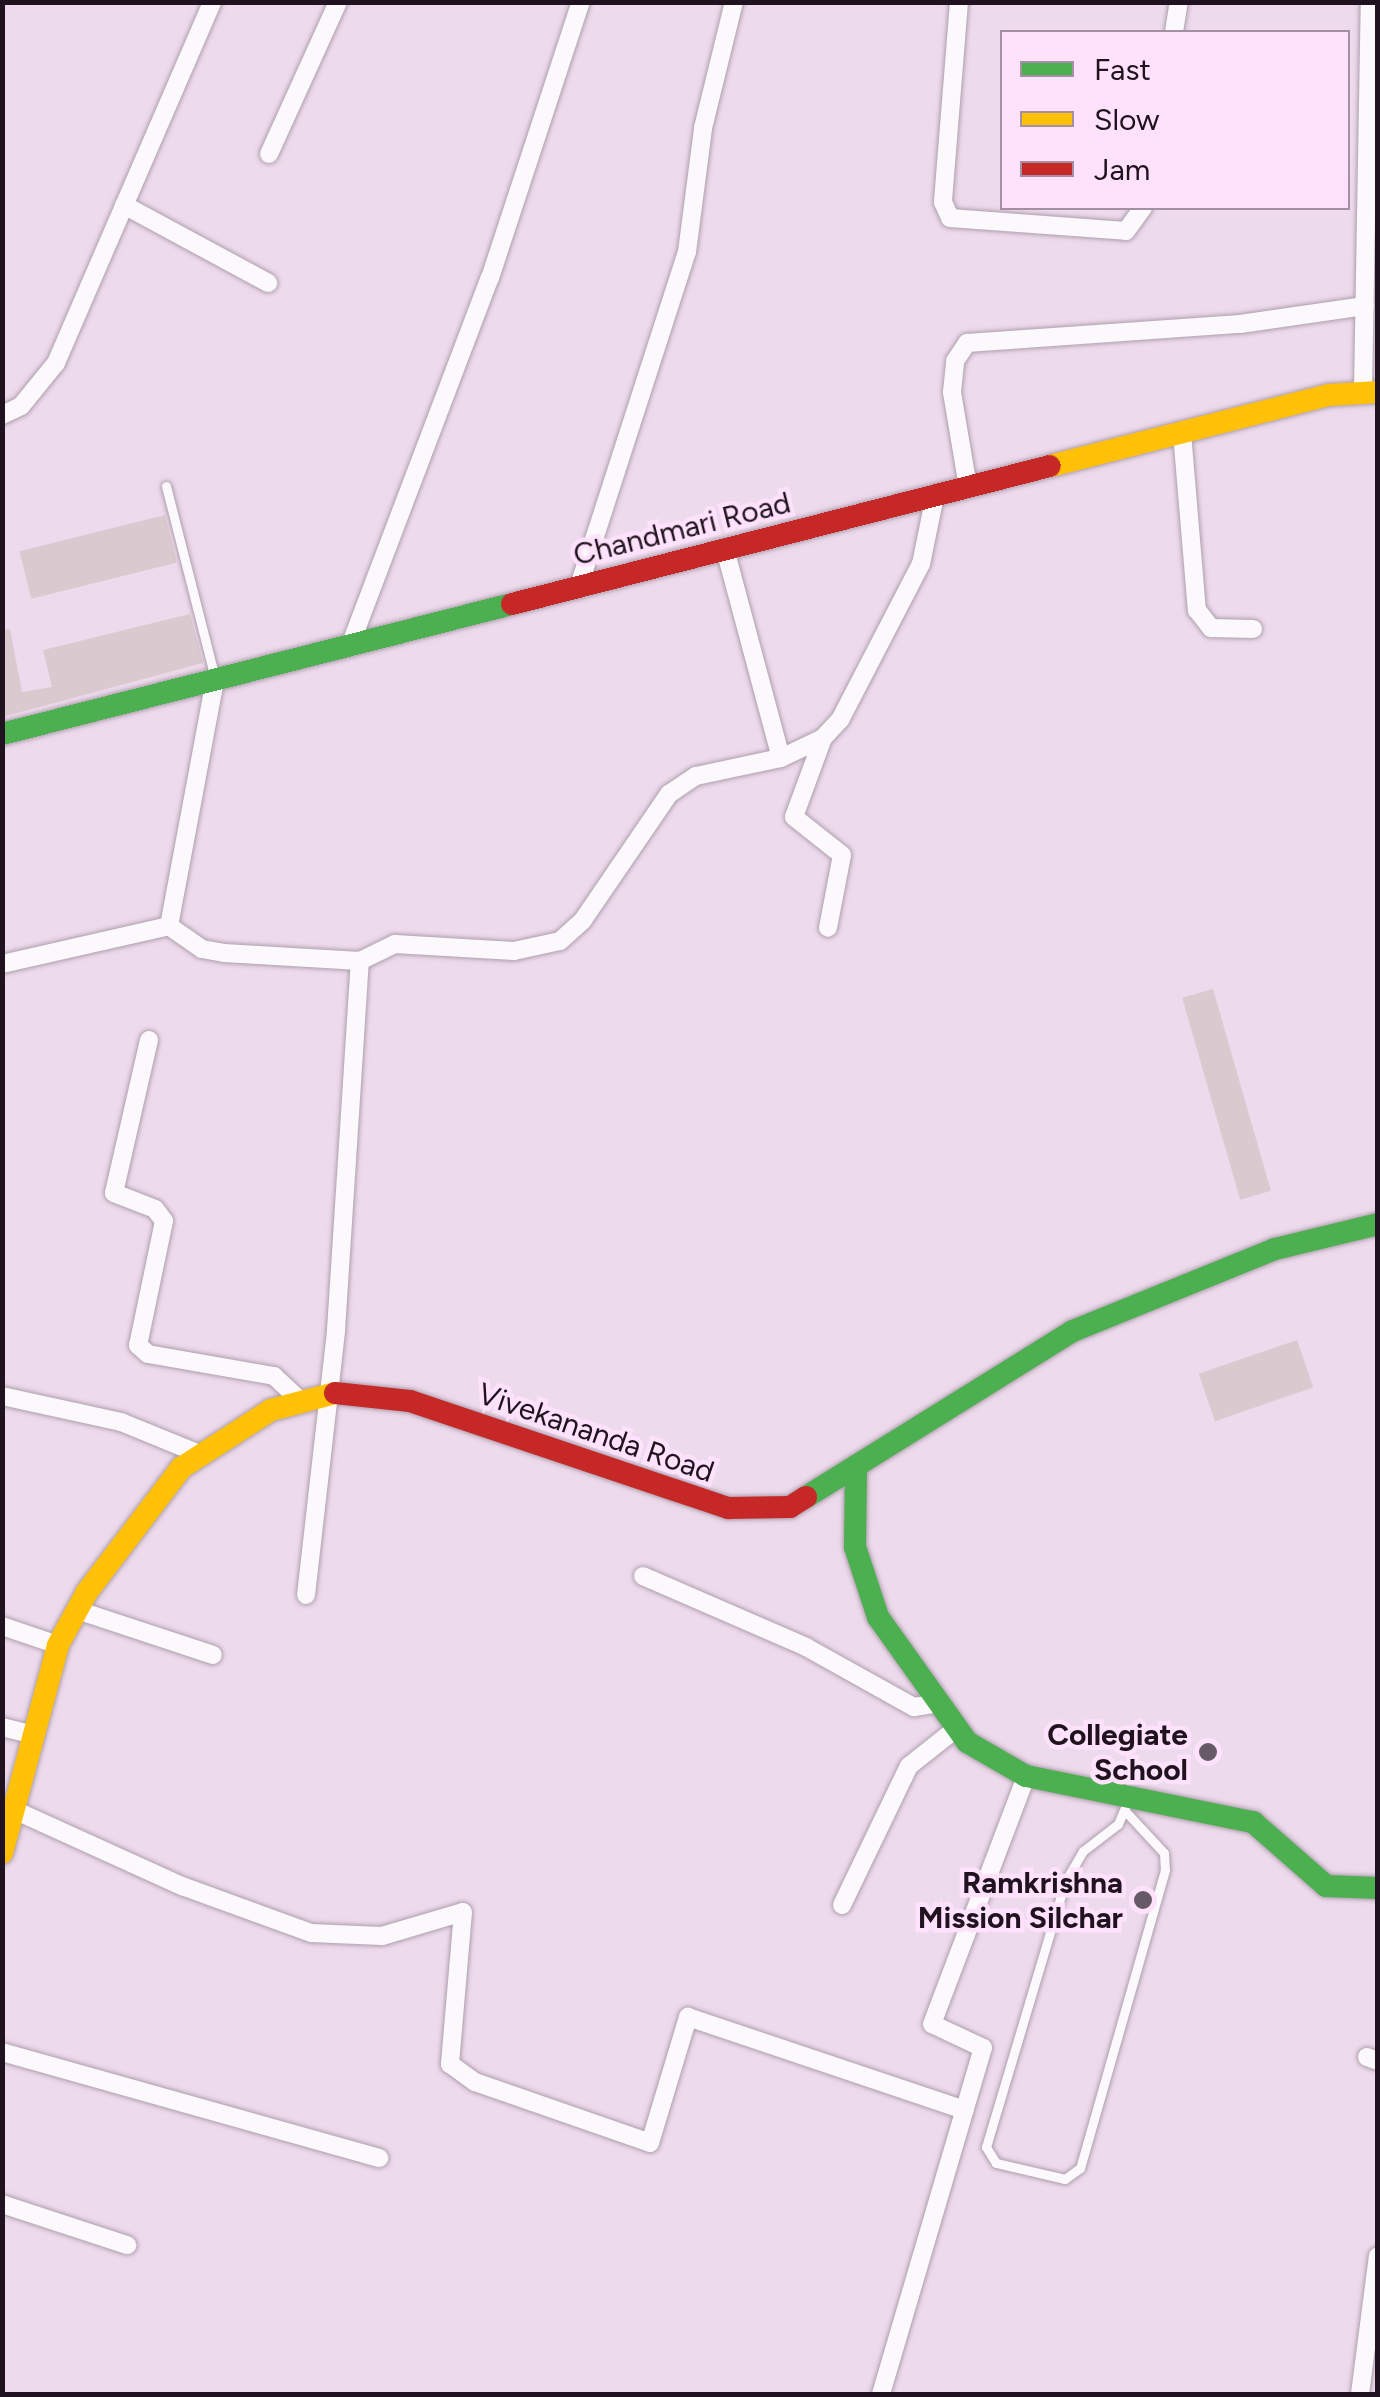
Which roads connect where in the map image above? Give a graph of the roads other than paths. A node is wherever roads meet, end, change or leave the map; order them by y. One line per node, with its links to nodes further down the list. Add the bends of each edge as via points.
1 (212, 2): 10 (street)
2 (338, 2): 9 (street)
3 (581, 2): 23 (street, via 490,278)
4 (734, 2): 21 (street, via 703,128 687,252)
5 (959, 2): 11 (street, via 943,202 950,218 1126,230 1136,227)
6 (1179, 2): 8 (street)
7 (1370, 2): 13 (street)
8 (1174, 30)
9 (269, 154)
10 (124, 206): 12 (street); 15 (street, via 56,363 21,406)
11 (1142, 210)
12 (268, 283)
13 (1365, 306): 14 (street); 18 (street, via 1240,324 967,343 955,361 952,392)
14 (1370, 391): 16 (street, Chandmari Road)
15 (2, 415)
16 (1182, 434): 18 (street, Chandmari Road); 22 (street, via 1197,610 1210,628)
17 (166, 486): 24 (lane)
18 (968, 487): 19 (street, Chandmari Road)
19 (935, 496): 20 (street, Chandmari Road); 26 (street, via 920,564 840,720)
20 (725, 550): 21 (street, Chandmari Road); 27 (street)
21 (579, 586): 23 (street, Chandmari Road)
22 (1253, 629)
23 (350, 643): 24 (street, Chandmari Road)
24 (216, 680): 25 (street, Chandmari Road); 28 (street)
25 (2, 734)
26 (824, 738): 27 (street); 29 (street, via 794,817 842,856)
27 (781, 758): 30 (street, via 722,767 669,794 583,920 560,942 514,950 395,944)
28 (169, 926): 30 (street, via 202,949); 31 (street)
29 (828, 928)
30 (360, 961): 34 (street)
31 (2, 964)
32 (149, 1040): 36 (street, via 114,1193 155,1209 164,1222 138,1345 148,1354 274,1376)
33 (1378, 1224): 38 (street, Vivekananda Road, via 1275,1249 1074,1331)
34 (328, 1392): 36 (street, Vivekananda Road); 38 (street, Vivekananda Road, via 410,1401 728,1508 790,1506); 40 (street)
35 (2, 1396): 37 (street, via 120,1422)
36 (302, 1401): 37 (street, Vivekananda Road, via 270,1410)
37 (202, 1455): 41 (street, Vivekananda Road, via 181,1468)
38 (856, 1466): 45 (street, via 856,1547 878,1617)
39 (643, 1576): 45 (street, via 806,1646 914,1707)
40 (306, 1595)
41 (77, 1610): 43 (street, Vivekananda Road); 44 (street)
42 (2, 1626): 43 (street)
43 (58, 1645): 48 (street, Vivekananda Road)
44 (213, 1655)
45 (940, 1703): 47 (street)
46 (2, 1727): 48 (street)
47 (957, 1728): 49 (street, via 967,1742); 54 (street, via 909,1766)
48 (34, 1734): 51 (street, Vivekananda Road)
49 (1026, 1776): 50 (street); 56 (street, via 932,2024 983,2048)
50 (1128, 1804): 50 (lane, via 1083,1850 1065,1882 986,2146 996,2162 1065,2179 1080,2168 1164,1870 1164,1853); 53 (street, via 1253,1822 1326,1886)
51 (12, 1809): 52 (street, Vivekananda Road); 56 (street, via 182,1886 310,1933 382,1936 463,1912 450,2064 475,2082 650,2142 688,2017)
52 (2, 1853)
53 (1378, 1888)
54 (842, 1904)
55 (2, 2052): 57 (street)
56 (965, 2110): 61 (street)
57 (378, 2158)
58 (2, 2204): 59 (street)
59 (127, 2245)
60 (1378, 2256): 62 (street)
61 (881, 2394)
62 (1360, 2394)

